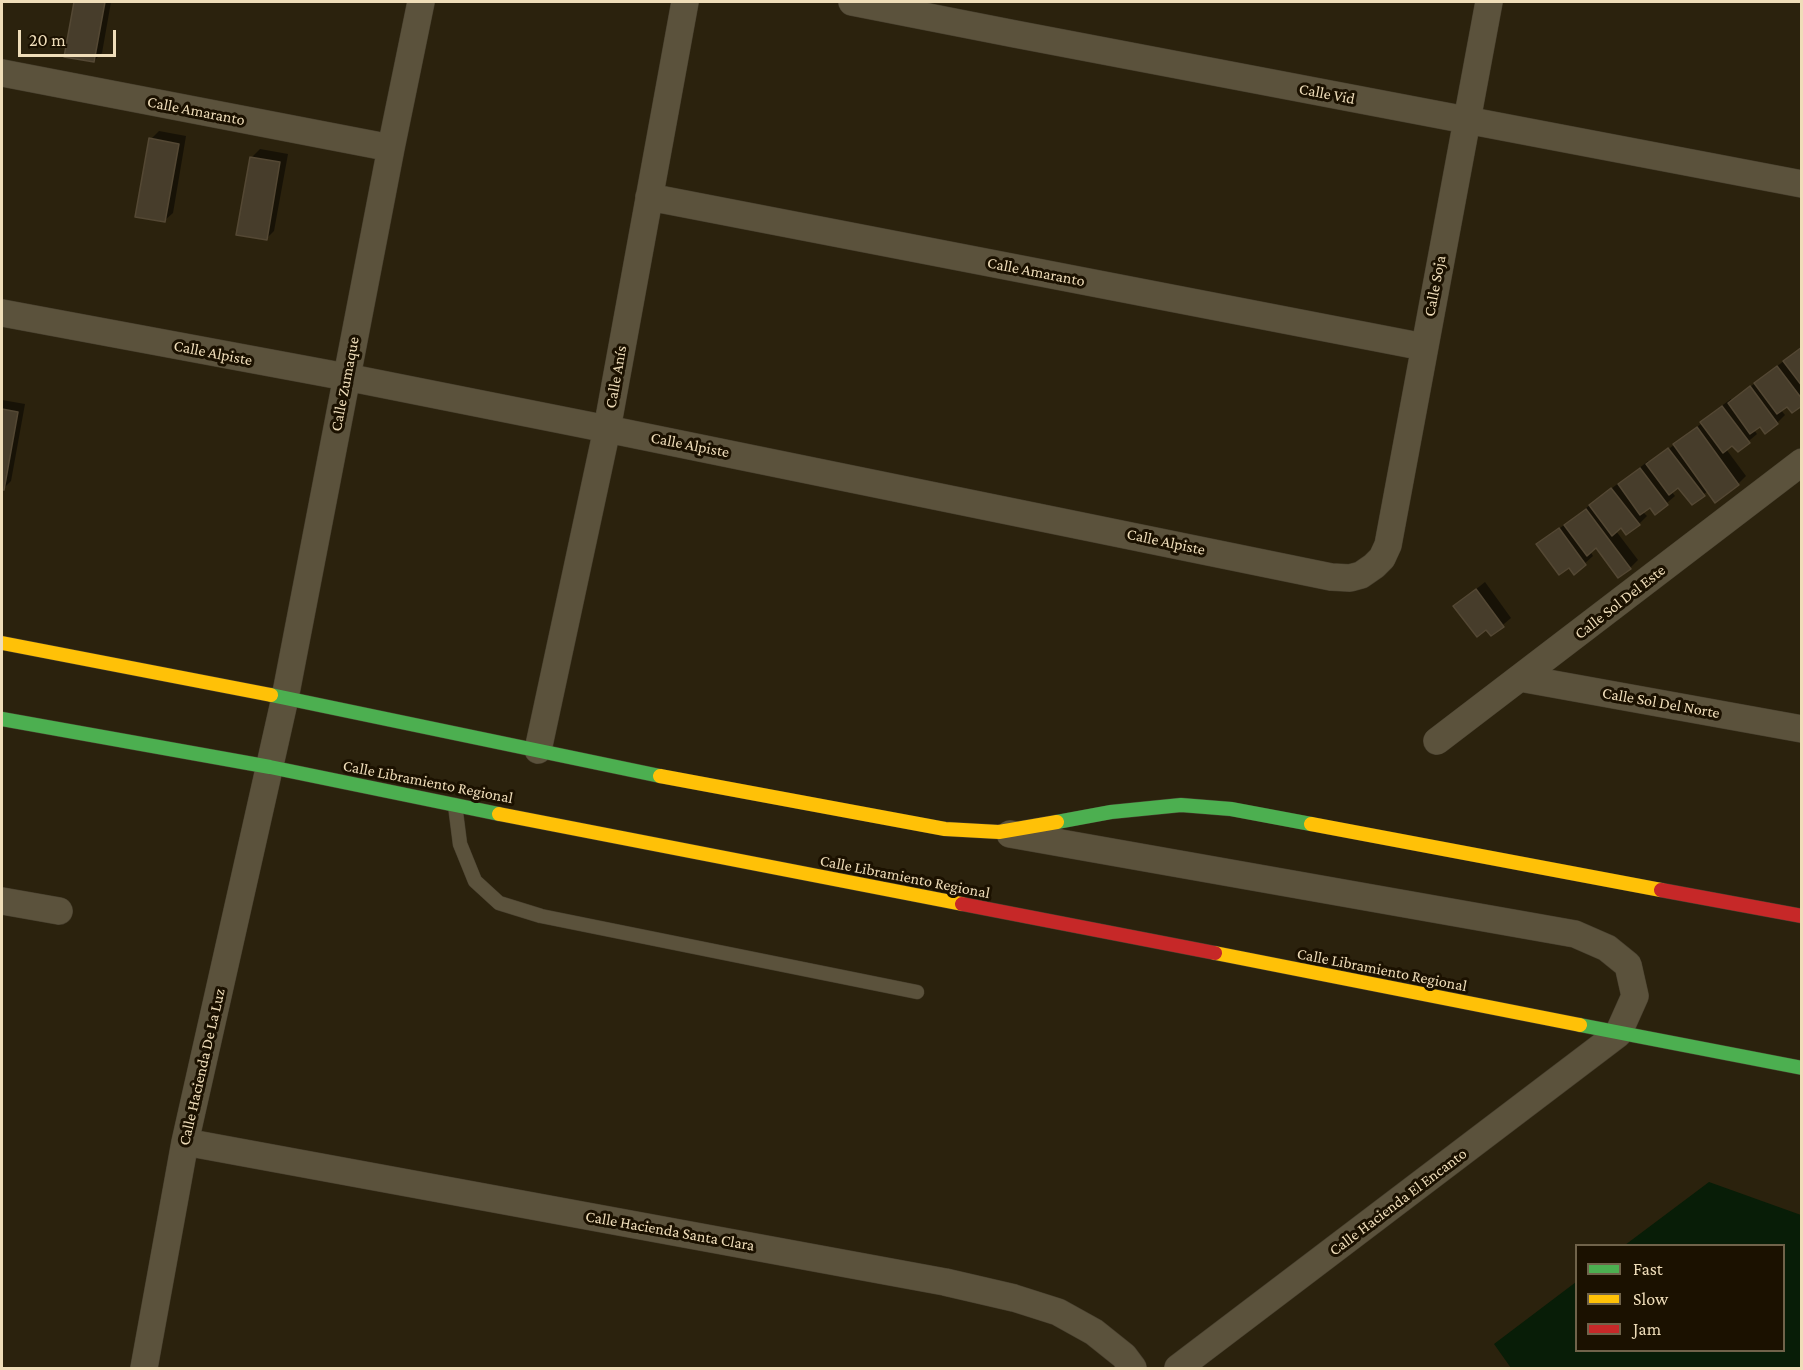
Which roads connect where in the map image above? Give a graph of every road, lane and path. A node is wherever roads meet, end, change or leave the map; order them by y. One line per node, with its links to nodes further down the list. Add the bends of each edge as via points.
1 (421, 2): 7 (street, Calle Zumaque)
2 (685, 2): 9 (street, Calle Anís)
3 (852, 2): 6 (street, Calle Vid)
4 (1489, 2): 6 (street, Calle Soja)
5 (2, 73): 7 (street, Calle Amaranto)
6 (1466, 121): 8 (street, Calle Vid); 11 (street, Calle Soja)
7 (391, 148): 12 (street, Calle Zumaque)
8 (1802, 184)
9 (649, 197): 11 (street, Calle Amaranto); 13 (street, Calle Anís)
10 (2, 313): 12 (street, Calle Alpiste)
11 (1424, 347): 15 (street, Calle Soja, via 1388,545)
12 (346, 377): 13 (street, Calle Alpiste); 18 (street, Calle Zumaque)
13 (607, 429): 15 (street, Calle Alpiste, via 1331,577 1350,578); 22 (street, Calle Anís)
14 (1802, 462): 17 (street, Calle Sol Del Este)
15 (1374, 567)
16 (2, 644): 18 (street)
17 (1520, 678): 20 (street, Calle Sol Del Norte); 21 (street, Calle Sol Del Este)
18 (285, 698): 22 (street); 23 (street, Calle Zumaque)
19 (2, 719): 23 (street, Calle Libramiento Regional)
20 (1802, 729)
21 (1437, 741)
22 (538, 750): 25 (street, via 945,829)
23 (270, 767): 24 (street, Calle Libramiento Regional); 32 (street, Calle Hacienda De La Luz)
24 (455, 805): 29 (lane, via 460,844 475,881 499,903 541,916); 30 (street, Calle Libramiento Regional)
25 (999, 832): 28 (street, via 1111,812 1181,805 1231,808); 30 (street, via 1575,934 1607,948 1628,964 1635,996)
26 (2, 901): 27 (street)
27 (59, 911)
28 (1802, 916)
29 (917, 992)
30 (1618, 1034): 31 (street, Calle Libramiento Regional); 35 (street, Calle Hacienda El Encanto)
31 (1802, 1068)
32 (185, 1142): 33 (street, Calle Hacienda De La Luz); 34 (street, Calle Hacienda Santa Clara, via 1014,1298 1058,1312 1094,1332)
33 (144, 1368)
34 (1133, 1368)
35 (1178, 1368)

